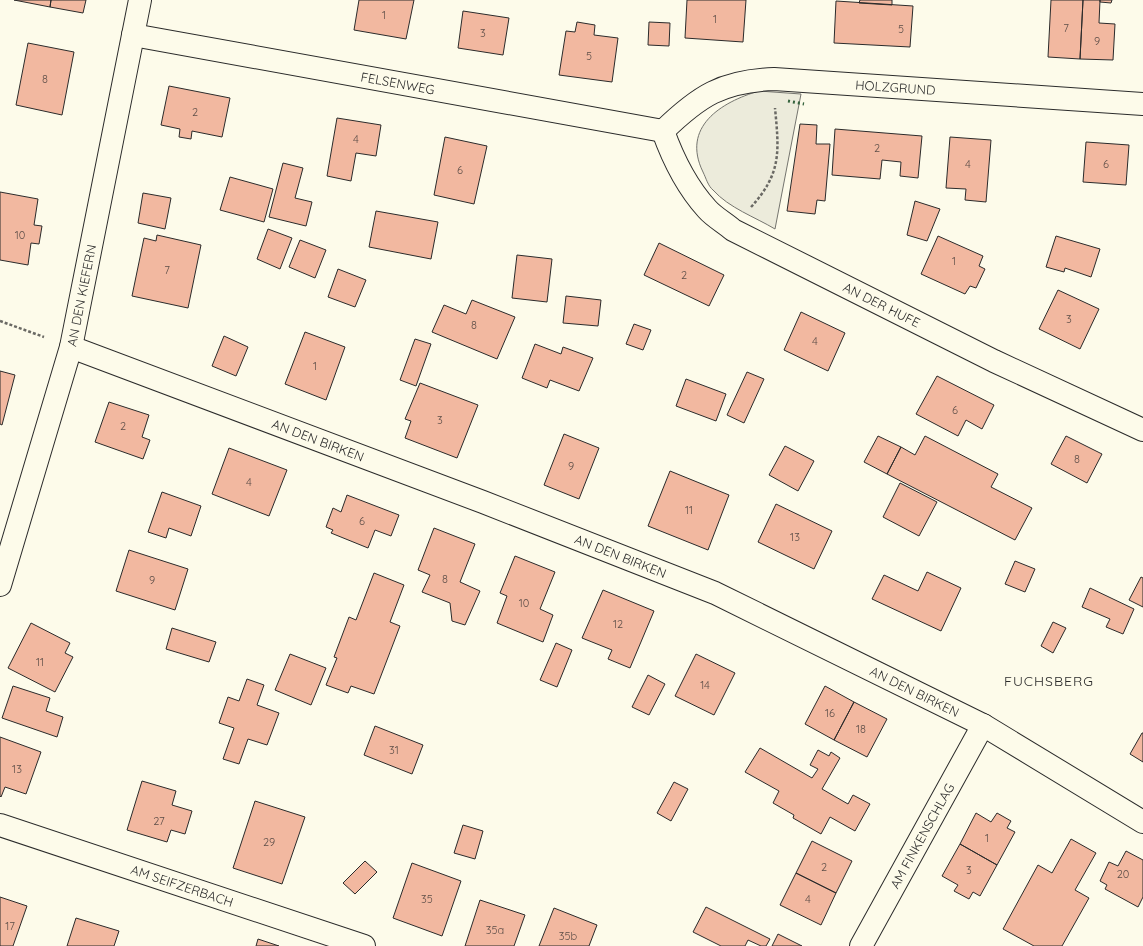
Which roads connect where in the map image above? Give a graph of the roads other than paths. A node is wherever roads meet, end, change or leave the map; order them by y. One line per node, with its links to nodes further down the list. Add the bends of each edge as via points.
1 (140, 0): 2 (street, AN DEN KIEFERN)
2 (133, 35): 4 (street, FELSENWEG); 5 (street, AN DEN KIEFERN)
3 (1143, 104): 4 (street, HOLZGRUND, via 774,79 751,80 726,85 684,111)
4 (663, 131): 6 (street, AN DER HUFE, via 685,180 707,210 738,232 994,361)
5 (71, 347): 7 (street, AN DEN KIEFERN); 8 (street, AN DEN BIRKEN, via 484,502 715,593)
6 (1143, 430)
7 (0, 584)
8 (982, 725): 9 (street, AN DEN BIRKEN); 12 (street, AM FINKENSCHLAG)
9 (1143, 822)
10 (0, 825): 11 (street, AM SEIFZERBACH)
11 (364, 946)
12 (861, 946)

